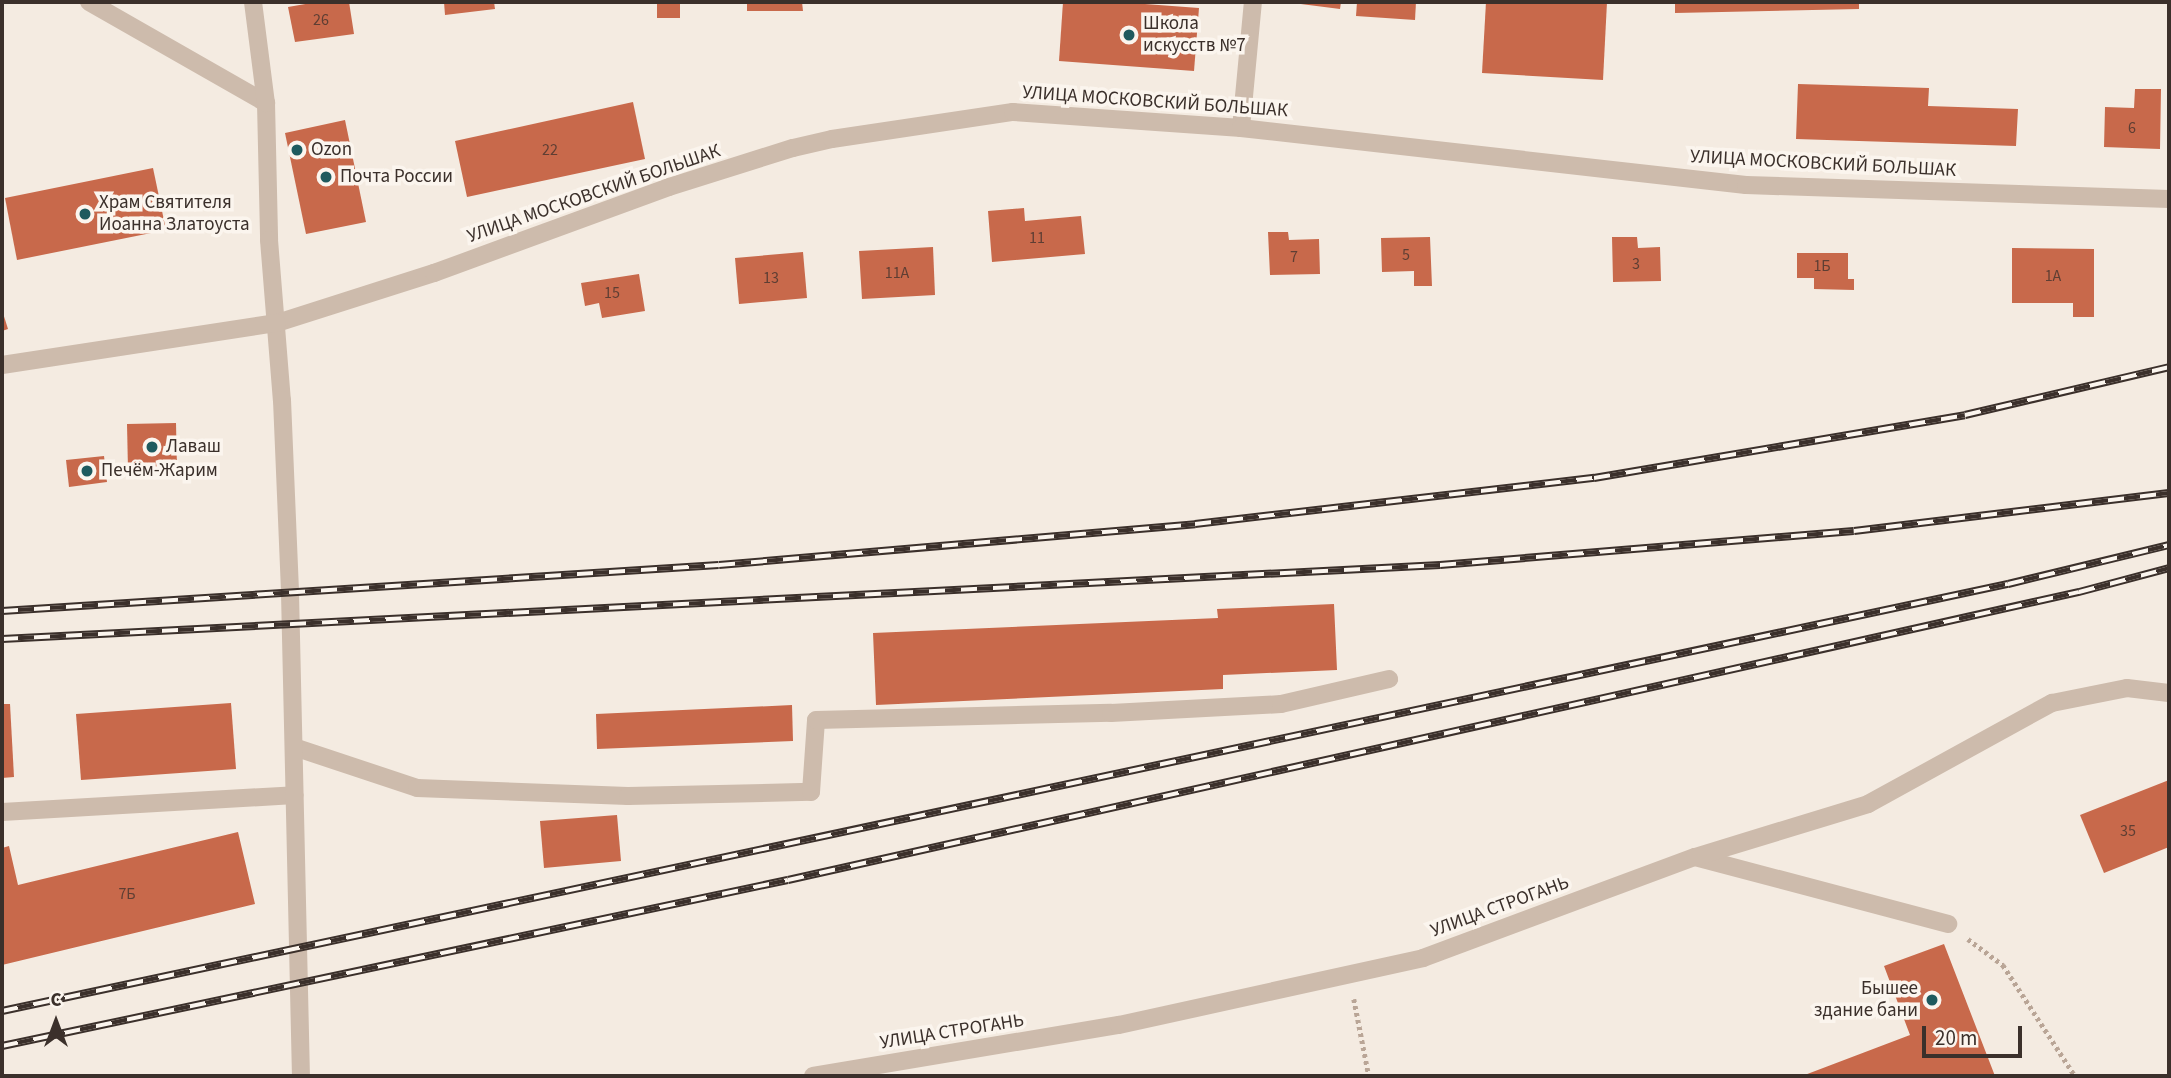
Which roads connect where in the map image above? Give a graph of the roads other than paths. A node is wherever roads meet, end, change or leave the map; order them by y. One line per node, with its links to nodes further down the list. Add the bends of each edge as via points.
1 (89, 2): 4 (street)
2 (253, 2): 4 (street)
3 (1253, 2): 5 (street)
4 (266, 103): 7 (street, via 269,240)
5 (1241, 128): 6 (street, УЛИЦА МОСКОВСКИЙ БОЛЬШАК, via 1746,185); 7 (street, УЛИЦА МОСКОВСКИЙ БОЛЬШАК, via 1013,112 832,139 669,187 434,273)
6 (2169, 199)
7 (277, 323): 8 (street, УЛИЦА МОСКОВСКИЙ БОЛЬШАК); 11 (street)
8 (2, 365)
9 (1389, 679): 11 (street, via 1281,704 816,720 811,792 628,796 417,788)
10 (2169, 692): 14 (street, УЛИЦА СТРОГАНЬ, via 2127,688 2052,703 1868,804)
11 (293, 747): 12 (street)
12 (295, 794): 13 (street); 16 (street)
13 (2, 812)
14 (1695, 857): 15 (street); 17 (street, УЛИЦА СТРОГАНЬ, via 1423,958 1119,1025)
15 (1948, 925)
16 (301, 1076)
17 (813, 1076)

